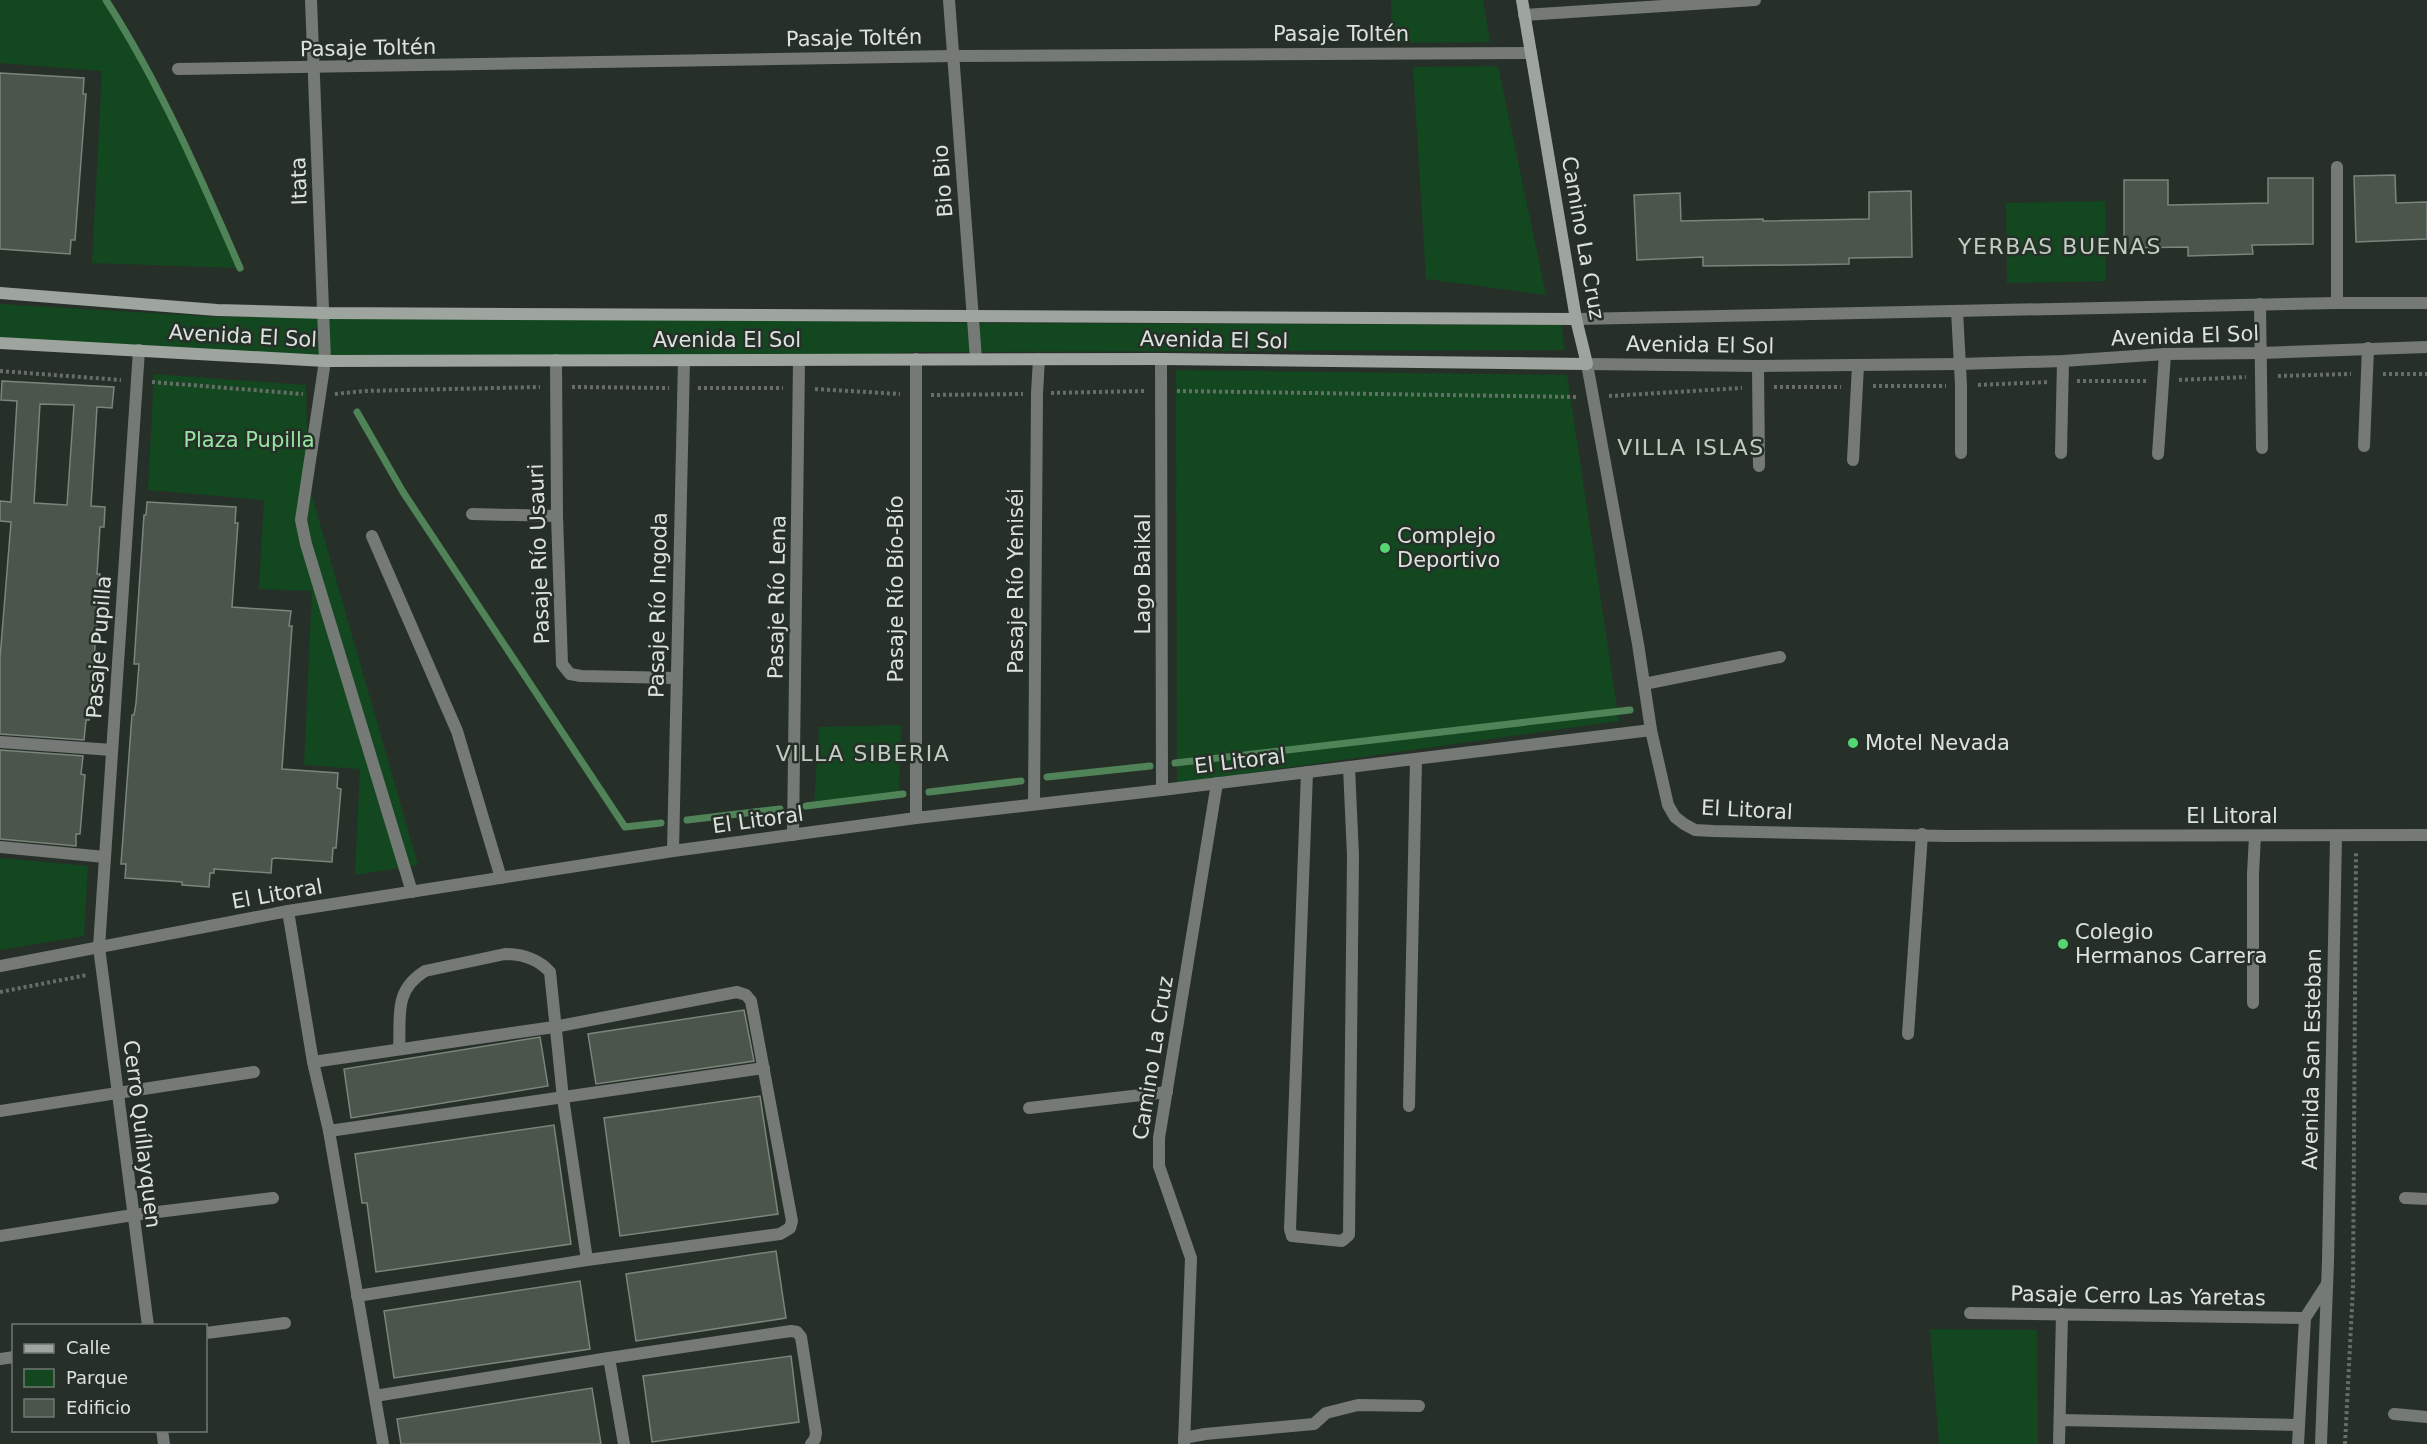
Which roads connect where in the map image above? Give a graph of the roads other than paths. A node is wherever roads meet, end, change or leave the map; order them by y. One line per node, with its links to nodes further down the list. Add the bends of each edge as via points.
1 (311, 0): 10 (street, Itata)
2 (949, 0): 8 (street, Bio Bio)
3 (1522, 0): 6 (main road, Camino La Cruz)
4 (1755, 0): 5 (street)
5 (1570, 6): 6 (street)
6 (1524, 15): 7 (main road, Camino La Cruz)
7 (1531, 53): 8 (street, Pasaje Toltén); 19 (main road, Camino La Cruz)
8 (953, 56): 10 (street, Pasaje Toltén); 18 (street, Bio Bio)
9 (178, 69): 10 (street, Pasaje Toltén)
10 (314, 69): 17 (street, Itata)
11 (2337, 167): 13 (street)
12 (0, 293): 17 (main road, Avenida El Sol, via 217,310)
13 (2337, 303): 14 (street, Avenida El Sol); 15 (street, Avenida El Sol)
14 (2427, 303)
15 (2260, 304): 16 (street, Avenida El Sol); 24 (street)
16 (1957, 311): 19 (street, Avenida El Sol); 36 (street)
17 (324, 313): 18 (main road, Avenida El Sol); 33 (street, Itata)
18 (971, 316): 19 (main road, Avenida El Sol); 26 (street, Bio Bio)
19 (1576, 319): 35 (main road, Camino La Cruz)
20 (0, 343): 23 (main road, Avenida El Sol)
21 (2427, 347): 22 (street, Avenida El Sol)
22 (2368, 348): 24 (street, Avenida El Sol); 39 (street)
23 (139, 350): 33 (main road, Avenida El Sol); 54 (street, Pasaje Pupilla)
24 (2261, 353): 25 (street, Avenida El Sol); 40 (street)
25 (2165, 354): 34 (street, Avenida El Sol); 43 (street)
26 (976, 359): 27 (main road, Avenida El Sol); 32 (main road, Avenida El Sol)
27 (1039, 359): 28 (main road, Avenida El Sol); 60 (street, Pasaje Río Yeniséi)
28 (1161, 359): 35 (main road, Avenida El Sol); 59 (street, Lago Baikal)
29 (556, 360): 30 (main road, Avenida El Sol); 33 (main road, Avenida El Sol); 47 (street, Pasaje Río Usauri)
30 (684, 360): 31 (main road, Avenida El Sol); 50 (street, Pasaje Río Ingoda)
31 (799, 360): 32 (main road, Avenida El Sol); 63 (street, Pasaje Río Lena)
32 (916, 360): 61 (street, Pasaje Río Bío-Bío)
33 (325, 361): 71 (street, Itata, via 301,520)
34 (2063, 361): 36 (street, Avenida El Sol); 42 (street)
35 (1587, 364): 38 (street, Avenida El Sol); 51 (street, Camino La Cruz)
36 (1959, 364): 37 (street, Avenida El Sol); 41 (street)
37 (1858, 365): 38 (street, Avenida El Sol); 44 (street)
38 (1758, 366): 45 (street)
39 (2364, 446)
40 (2262, 448)
41 (1961, 453)
42 (2061, 453)
43 (2158, 454)
44 (1853, 460)
45 (1759, 466)
46 (472, 514): 47 (street)
47 (557, 516): 50 (street, Pasaje Río Usauri, via 562,664 570,674 581,676)
48 (372, 536): 70 (street, via 457,730)
49 (1780, 657): 51 (street)
50 (676, 678): 68 (street, Pasaje Río Ingoda)
51 (1644, 684): 52 (street, Camino La Cruz)
52 (1651, 730): 55 (street, El Litoral); 62 (street, El Litoral, via 1668,805 1675,817 1695,830)
53 (0, 742): 54 (street)
54 (112, 750): 69 (street, Pasaje Pupilla)
55 (1416, 759): 56 (street, El Litoral); 85 (street)
56 (1349, 767): 57 (street, El Litoral); 57 (street, via 1353,856 1349,1235 1342,1241 1292,1236 1290,1229)
57 (1306, 772): 58 (street, El Litoral)
58 (1217, 783): 59 (street, El Litoral); 83 (street, Camino La Cruz)
59 (1162, 790): 60 (street, El Litoral)
60 (1034, 803): 61 (street, El Litoral)
61 (916, 818): 63 (street, El Litoral)
62 (1922, 834): 65 (street, El Litoral); 77 (street)
63 (793, 835): 68 (street, El Litoral)
64 (2427, 835): 66 (street, El Litoral)
65 (2255, 836): 66 (street, El Litoral); 75 (street)
66 (2336, 836): 95 (street, Avenida San Esteban)
67 (0, 847): 69 (street)
68 (673, 851): 70 (street, El Litoral)
69 (105, 857): 73 (street, Pasaje Pupilla)
70 (501, 878): 71 (street, El Litoral)
71 (412, 892): 72 (street, El Litoral)
72 (288, 911): 73 (street, El Litoral); 79 (street)
73 (99, 947): 74 (street, El Litoral); 82 (street, Cerro Quíllayquen)
74 (0, 966)
75 (2253, 1003)
76 (554, 1027): 78 (street); 78 (street, via 550,972 533,959 506,954 425,971 414,977 402,994); 80 (street, via 737,992 746,994 751,1001); 84 (street)
77 (1908, 1034)
78 (399, 1049): 79 (street)
79 (313, 1062): 88 (street)
80 (764, 1068): 84 (street); 94 (street, via 792,1221 790,1228 780,1234)
81 (254, 1072): 82 (street)
82 (116, 1092): 87 (street); 92 (street, Cerro Quíllayquen)
83 (1167, 1092): 86 (street); 110 (street, Camino La Cruz, via 1159,1138 1159,1166 1191,1258)
84 (563, 1098): 88 (street); 94 (street)
85 (1408, 1106)
86 (1029, 1108)
87 (0, 1111)
88 (328, 1131): 96 (street)
89 (273, 1198): 92 (street)
90 (2405, 1198): 91 (street)
91 (2427, 1199)
92 (133, 1215): 93 (street); 101 (street, Cerro Quíllayquen)
93 (0, 1236)
94 (587, 1260): 96 (street)
95 (2327, 1283): 99 (street); 116 (street, Avenida San Esteban)
96 (357, 1296): 104 (street)
97 (1970, 1313): 98 (street, Pasaje Cerro Las Yaretas)
98 (2062, 1314): 99 (street, Pasaje Cerro Las Yaretas); 108 (street)
99 (2305, 1318): 109 (street)
100 (285, 1323): 102 (street)
101 (148, 1324)
102 (207, 1333)
103 (609, 1358): 104 (street); 112 (street); 113 (street, via 797,1332 801,1336 816,1433)
104 (375, 1396): 111 (street)
105 (1419, 1406): 110 (street, via 1358,1405 1326,1413 1314,1424 1205,1434)
106 (2394, 1414): 107 (street)
107 (2427, 1417)
108 (2060, 1420): 109 (street); 114 (street)
109 (2299, 1425): 115 (street)
110 (1184, 1441)
111 (383, 1444)
112 (624, 1444)
113 (811, 1444)
114 (2059, 1444)
115 (2298, 1444)
116 (2320, 1444)

